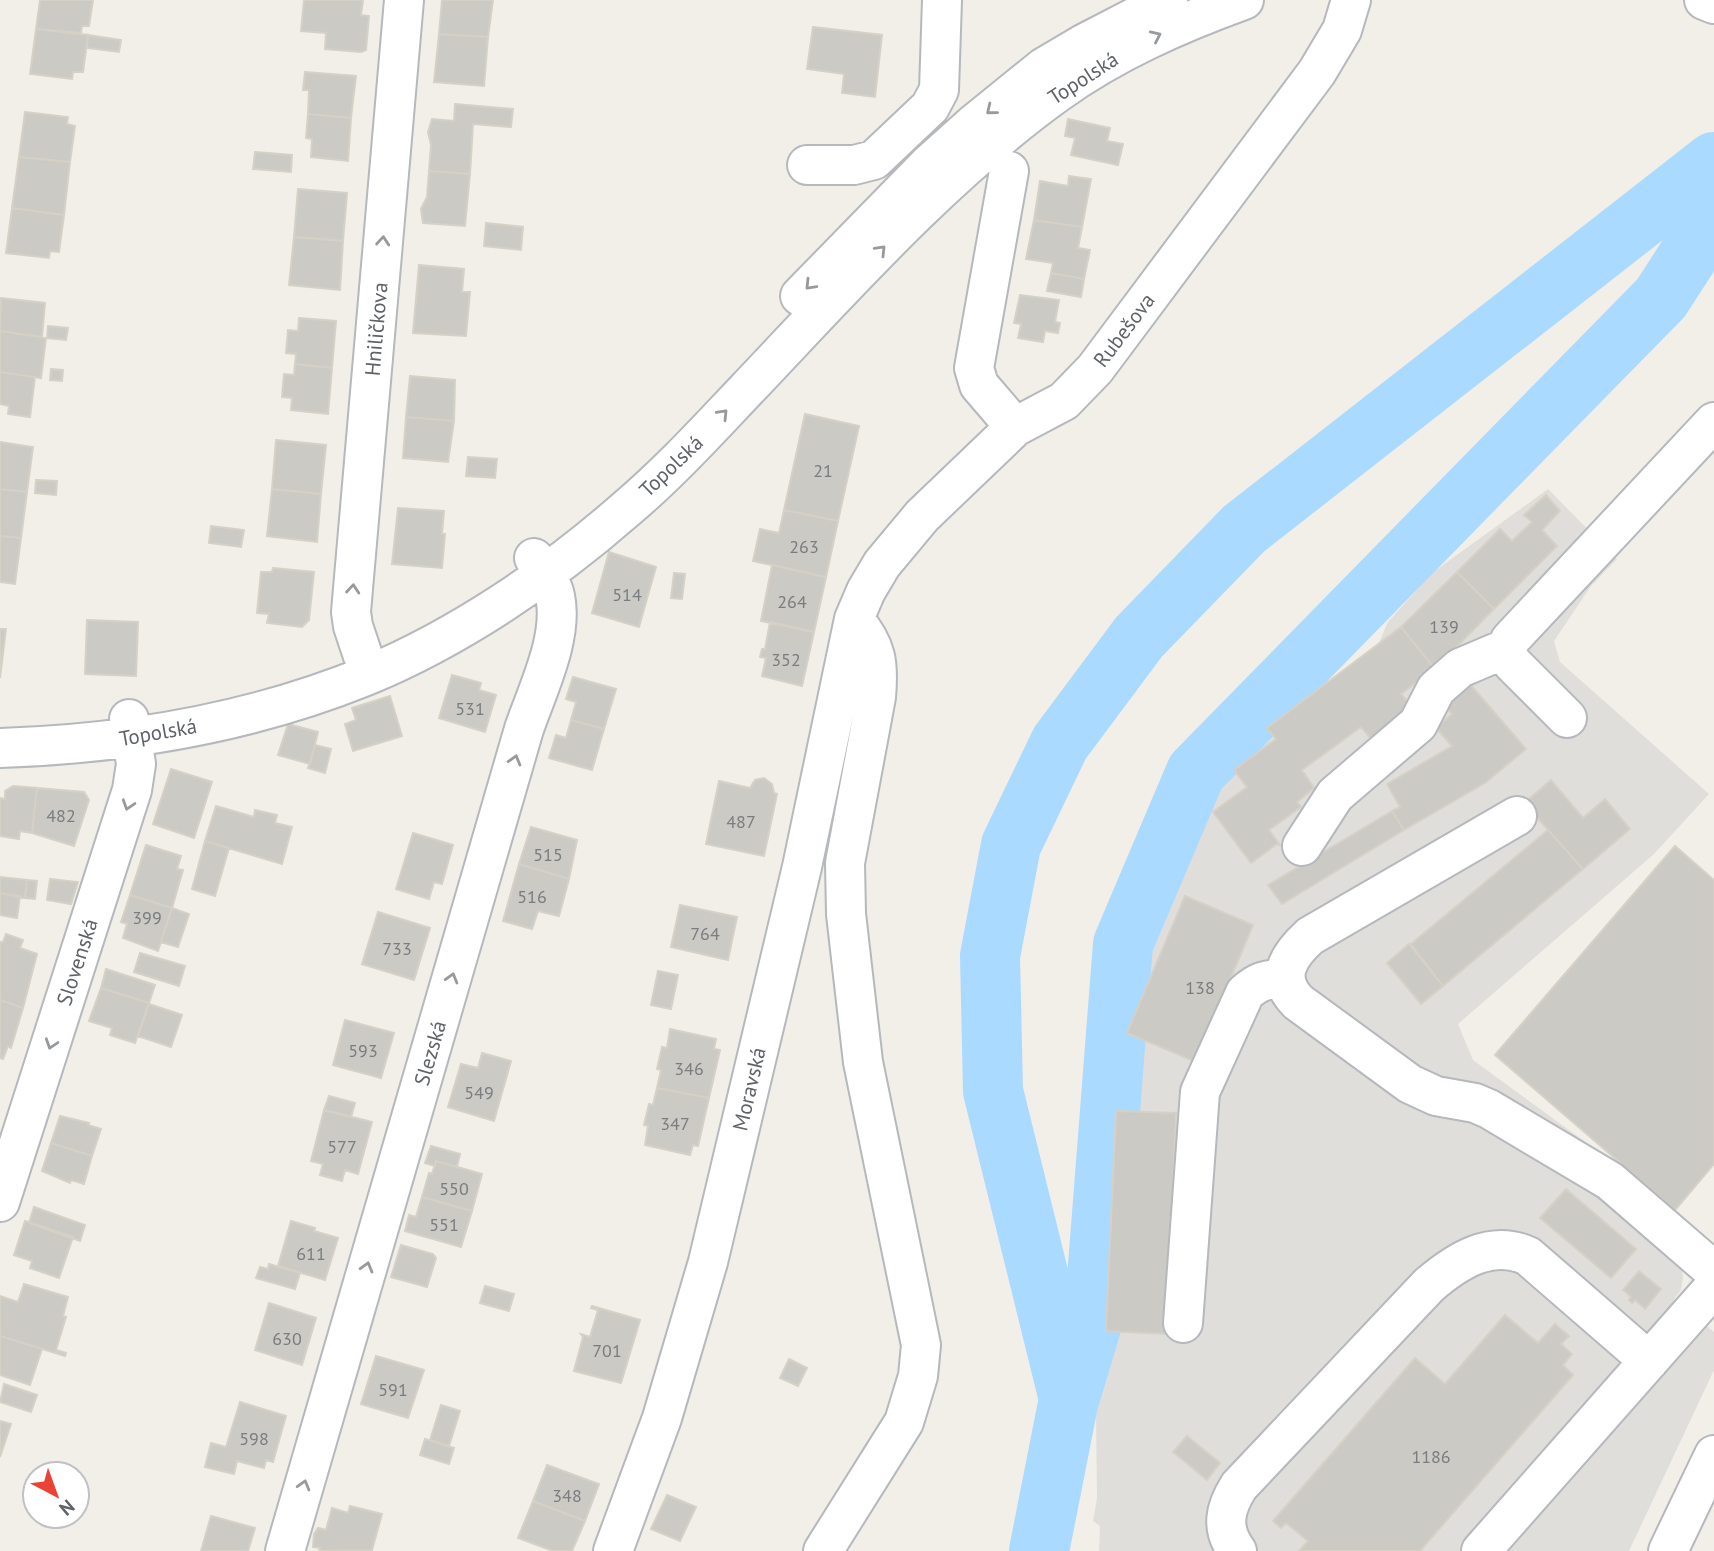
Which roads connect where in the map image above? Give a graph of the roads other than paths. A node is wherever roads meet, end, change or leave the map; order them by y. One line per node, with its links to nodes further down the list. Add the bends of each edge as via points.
1 (404, 0): 15 (street, Hniličkova, one-way to 1, via 351,612)
2 (942, 0): 8 (street, via 939,90 930,107 874,160)
3 (1168, 0): 12 (street, Topolská, one-way to 12, via 1044,67 976,122 879,213)
4 (1244, 0): 12 (street, Topolská, one-way to 4, via 624,512 892,239 990,146 1058,92 1133,46)
5 (1351, 0): 11 (street, Rubešova, via 1342,30 1317,72 1095,369 1064,401)
6 (1704, 0): 7 (street)
7 (1714, 4)
8 (807, 165)
9 (1009, 171): 11 (street, via 974,368 979,385)
10 (1714, 422): 14 (street, via 1515,633)
11 (1015, 427): 13 (street, Rubešova, via 902,538 877,573)
12 (539, 566): 15 (street, Topolská); 18 (street, Topolská, via 448,635 359,679 261,711 182,729); 29 (street, Slezská, one-way to 12, via 524,729 551,652 557,606)
13 (854, 619): 30 (street, Moravská, via 802,867 708,1262 662,1418); 31 (street, via 871,642 878,674 845,863 846,914 863,1062 921,1345 918,1376 904,1422)
14 (1507, 649): 16 (street, via 1513,664); 21 (street, via 1460,668 1436,689 1418,724 1335,795)
15 (363, 656): 18 (street, Topolská)
16 (1567, 718)
17 (0, 728): 18 (street, Topolská)
18 (130, 728): 19 (street, Topolská); 23 (street, Slovenská, one-way to 23, via 136,764 132,790)
19 (0, 748)
20 (1517, 816): 22 (street, via 1324,926 1299,946)
21 (1302, 846)
22 (1284, 979): 24 (street, via 1298,1002 1410,1084 1436,1096 1489,1109 1588,1167); 26 (street, via 1256,982 1245,993 1200,1093)
23 (0, 1202)
24 (1714, 1271)
25 (1714, 1287): 27 (street)
26 (1183, 1323)
27 (1649, 1362): 32 (street, via 1528,1256 1500,1249 1480,1253 1429,1285 1240,1486 1230,1501 1225,1527); 33 (street)
28 (1714, 1455): 34 (street)
29 (285, 1551)
30 (613, 1551)
31 (823, 1551)
32 (1237, 1551)
33 (1481, 1551)
34 (1668, 1551)

